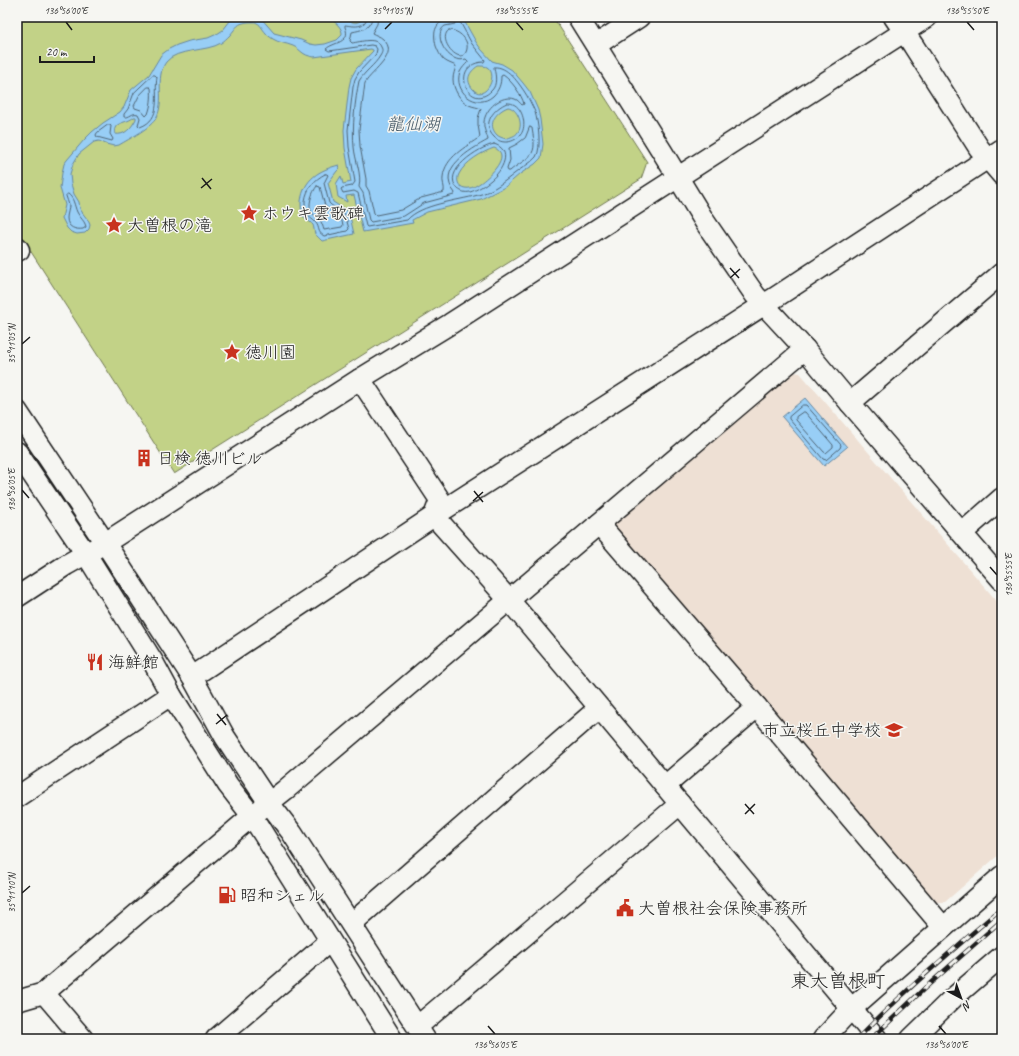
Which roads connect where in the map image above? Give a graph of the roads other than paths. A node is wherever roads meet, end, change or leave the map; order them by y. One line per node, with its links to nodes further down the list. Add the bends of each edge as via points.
1 (578, 17): 5 (street)
2 (639, 17): 5 (street)
3 (927, 17): 4 (street)
4 (899, 24): 6 (street, via 979,148); 8 (street)
5 (596, 45): 8 (street)
6 (995, 154): 7 (street); 12 (street)
7 (1002, 175)
8 (678, 177): 12 (street, via 705,222); 14 (street)
9 (17, 247): 10 (street)
10 (17, 251)
11 (1002, 273): 15 (street)
12 (764, 305): 13 (street); 19 (street)
13 (805, 349): 15 (street); 20 (street)
14 (360, 379): 19 (street, via 440,500); 22 (street)
15 (850, 403): 21 (street)
16 (17, 411): 22 (street)
17 (17, 452): 23 (street)
18 (1002, 498): 21 (street)
19 (434, 516): 26 (street); 27 (street)
20 (599, 524): 26 (street); 29 (street)
21 (962, 533): 24 (street)
22 (105, 543): 23 (street); 27 (street)
23 (86, 554): 25 (street); 28 (street)
24 (1002, 580)
25 (17, 597)
26 (509, 600): 30 (street); 33 (street)
27 (192, 677): 33 (street, via 225,737)
28 (171, 695): 32 (street); 35 (street, via 228,785)
29 (757, 707): 31 (street); 38 (street)
30 (599, 708): 31 (street); 37 (street)
31 (665, 786): 34 (street)
32 (17, 797)
33 (269, 803): 35 (street); 37 (street, via 292,833)
34 (680, 804): 43 (street); 44 (street)
35 (252, 816): 39 (street); 41 (street)
36 (1002, 876): 38 (street)
37 (351, 924): 44 (street)
38 (943, 927): 43 (street)
39 (330, 941): 46 (street); 47 (street)
40 (1002, 956): 50 (street)
41 (44, 993): 42 (street); 45 (street)
42 (17, 1001)
43 (851, 1009): 48 (street); 49 (street)
44 (422, 1033)
45 (83, 1039)
46 (216, 1039)
47 (392, 1039)
48 (823, 1039)
49 (877, 1039)
50 (911, 1039)

